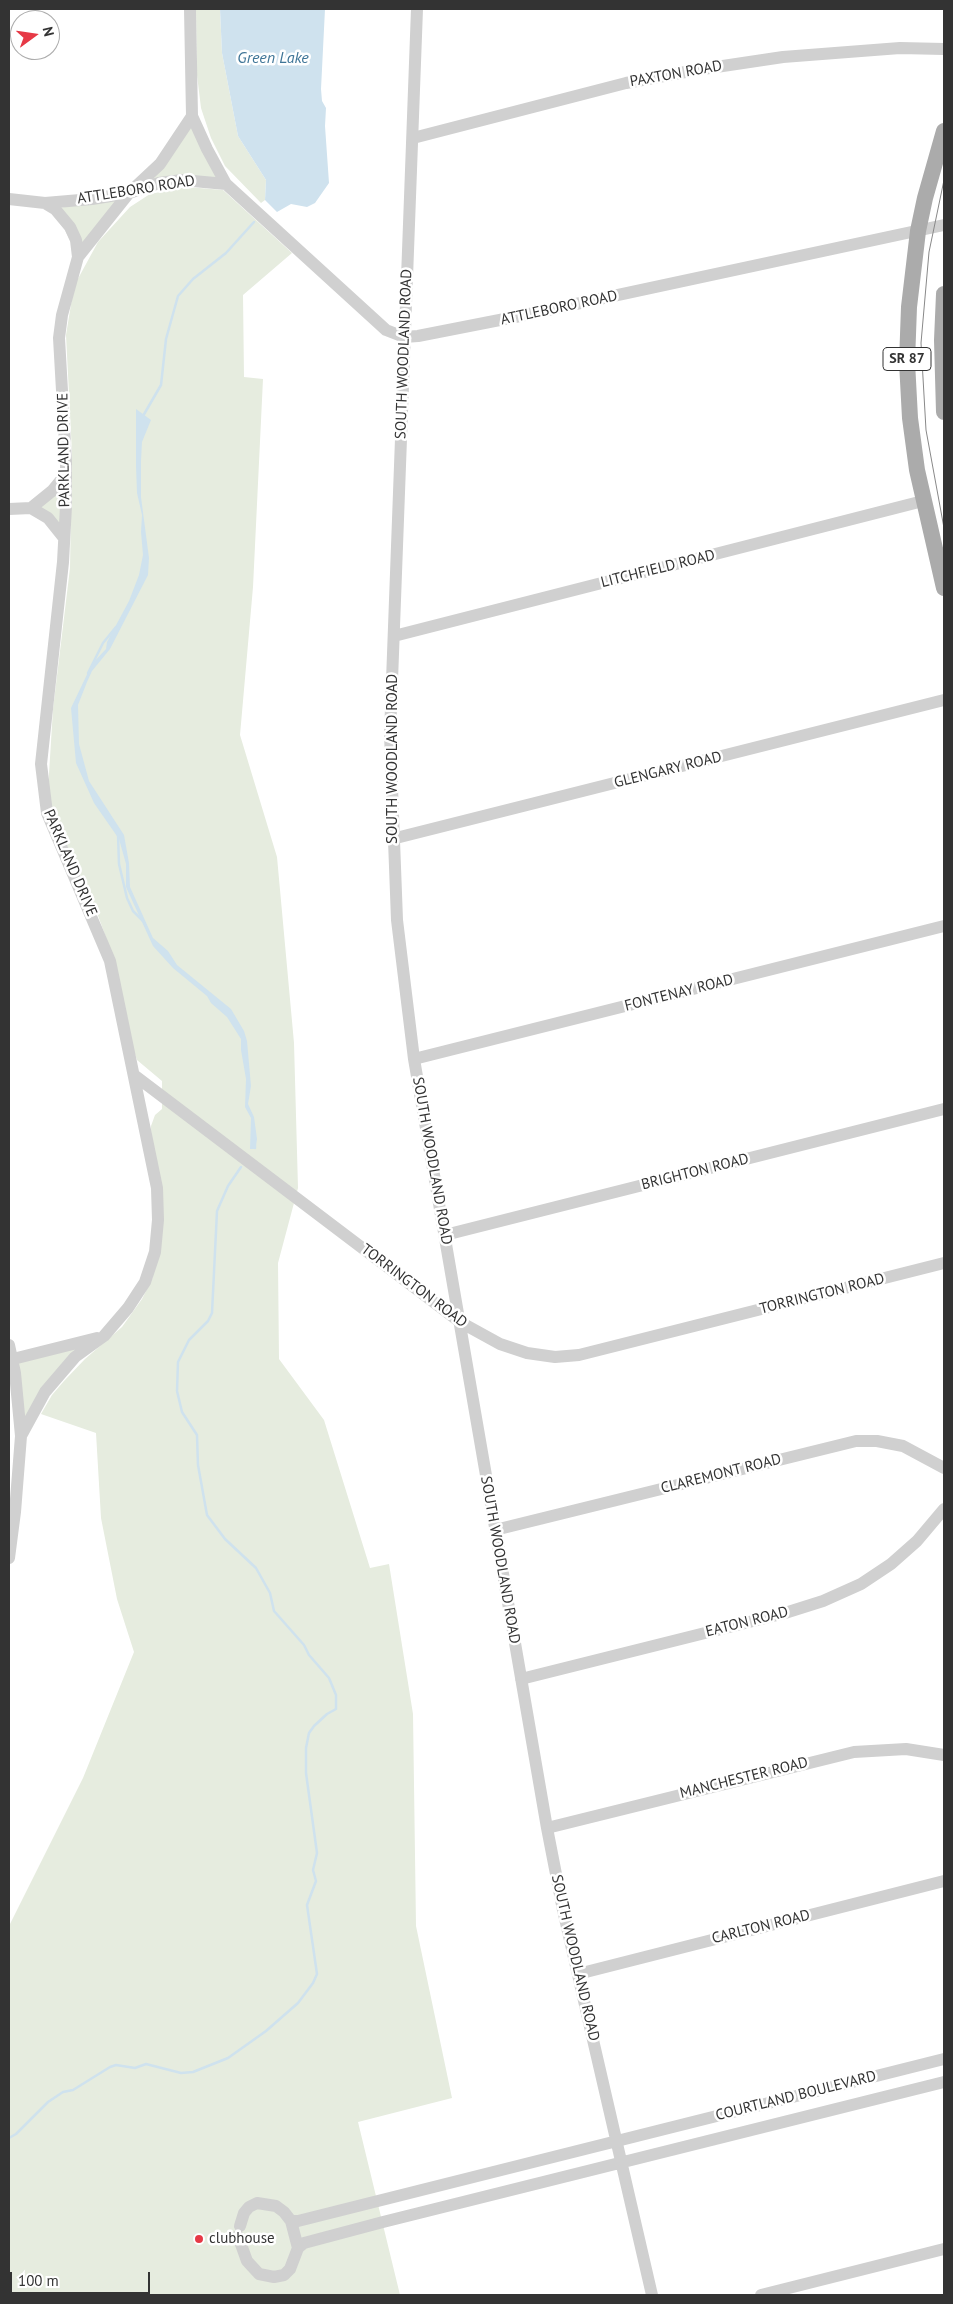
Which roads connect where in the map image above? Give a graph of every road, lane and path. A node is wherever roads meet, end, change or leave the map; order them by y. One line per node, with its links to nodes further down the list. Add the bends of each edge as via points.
1 (190, 9): 4 (street)
2 (417, 9): 6 (street, SOUTH WOODLAND ROAD)
3 (944, 49): 6 (street, PAXTON ROAD, via 900,48 783,57 696,70 626,83)
4 (192, 116): 7 (street); 8 (street, PARKLAND DRIVE, via 160,164)
5 (944, 131): 12 (main road, SR 87)
6 (413, 138): 15 (street, SOUTH WOODLAND ROAD)
7 (226, 184): 8 (street, ATTLEBORO ROAD, via 182,180); 15 (street, via 386,330)
8 (129, 194): 10 (street, ATTLEBORO ROAD); 13 (street, PARKLAND DRIVE)
9 (9, 199): 10 (street, ATTLEBORO ROAD)
10 (45, 202): 13 (street, ATTLEBORO ROAD, via 70,227)
11 (944, 225): 12 (street, ATTLEBORO ROAD)
12 (918, 231): 15 (street, ATTLEBORO ROAD, via 520,316); 18 (main road, SR 87, via 909,308 907,362 912,436)
13 (78, 257): 17 (street, PARKLAND DRIVE, via 66,294 60,338)
14 (944, 294): 16 (main road, SR 87)
15 (404, 337): 23 (street, SOUTH WOODLAND ROAD)
16 (944, 412)
17 (66, 474): 19 (street); 21 (street, PARKLAND DRIVE)
18 (923, 501): 22 (main road, SR 87); 23 (street, LITCHFIELD ROAD)
19 (31, 508): 20 (street); 21 (street, via 48,518)
20 (9, 509)
21 (64, 538): 28 (street, PARKLAND DRIVE, via 42,755 43,792 52,828 110,961)
22 (944, 588)
23 (394, 636): 25 (street, SOUTH WOODLAND ROAD, via 390,734)
24 (944, 700): 25 (street, GLENGARY ROAD)
25 (392, 839): 27 (street, SOUTH WOODLAND ROAD, via 398,929)
26 (944, 926): 27 (street, FONTENAY ROAD)
27 (414, 1059): 30 (street, SOUTH WOODLAND ROAD)
28 (134, 1075): 32 (street, TORRINGTON ROAD); 33 (street, PARKLAND DRIVE, via 157,1188 155,1252 145,1282)
29 (944, 1109): 30 (street, BRIGHTON ROAD)
30 (445, 1235): 32 (street, SOUTH WOODLAND ROAD)
31 (944, 1263): 32 (street, TORRINGTON ROAD, via 567,1356 513,1349)
32 (460, 1322): 40 (street, SOUTH WOODLAND ROAD)
33 (104, 1336): 35 (street); 36 (street, PARKLAND DRIVE, via 75,1357 45,1392)
34 (9, 1345): 35 (street)
35 (10, 1360): 36 (street)
36 (21, 1436): 39 (street, PARKLAND DRIVE)
37 (944, 1468): 40 (street, CLAREMONT ROAD, via 903,1446 856,1441)
38 (944, 1509): 42 (street, EATON ROAD, via 917,1542 891,1564 861,1584 823,1601)
39 (12, 1513): 41 (street, PARKLAND DRIVE)
40 (495, 1530): 42 (street, SOUTH WOODLAND ROAD)
41 (9, 1558)
42 (521, 1679): 44 (street, SOUTH WOODLAND ROAD)
43 (944, 1755): 44 (street, MANCHESTER ROAD, via 906,1749 854,1752)
44 (547, 1828): 46 (street, SOUTH WOODLAND ROAD)
45 (944, 1881): 46 (street, CARLTON ROAD)
46 (578, 1974): 52 (street, SOUTH WOODLAND ROAD)
47 (944, 2059): 48 (street, COURTLAND BOULEVARD)
48 (913, 2067): 50 (street); 51 (street, COURTLAND BOULEVARD)
49 (944, 2082): 50 (street, COURTLAND BOULEVARD)
50 (918, 2088): 53 (street, COURTLAND BOULEVARD)
51 (649, 2134): 52 (street, COURTLAND BOULEVARD); 53 (street)
52 (616, 2142): 54 (street, SOUTH WOODLAND ROAD); 55 (street, COURTLAND BOULEVARD)
53 (654, 2154): 54 (street, COURTLAND BOULEVARD)
54 (620, 2163): 57 (street, COURTLAND BOULEVARD); 60 (street, SOUTH WOODLAND ROAD)
55 (385, 2200): 56 (street, COURTLAND BOULEVARD); 57 (street)
56 (291, 2221): 58 (street); 58 (street, via 276,2206 257,2203 244,2213 239,2231 247,2261 259,2274 268,2277 284,2275 290,2269)
57 (390, 2221): 58 (street, COURTLAND BOULEVARD, via 304,2243)
58 (298, 2248)
59 (944, 2249): 61 (street)
60 (652, 2295)
61 (761, 2295)

